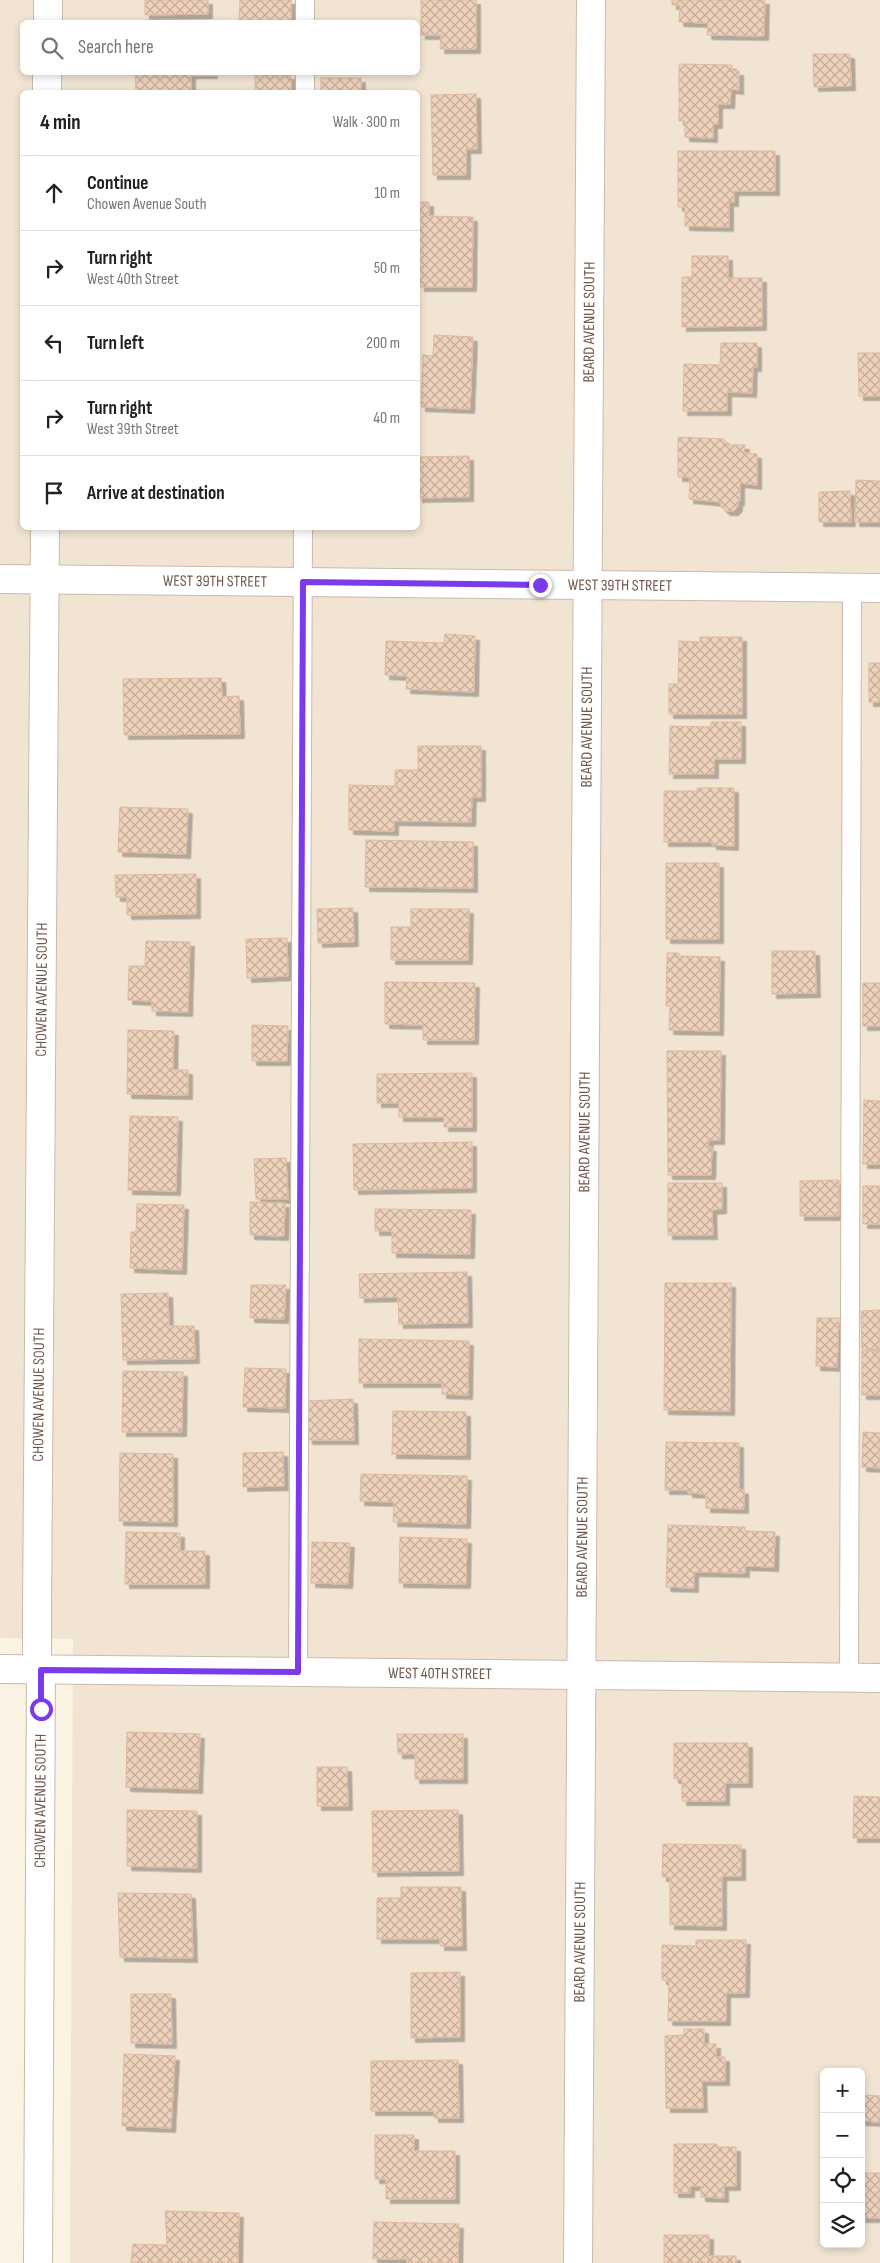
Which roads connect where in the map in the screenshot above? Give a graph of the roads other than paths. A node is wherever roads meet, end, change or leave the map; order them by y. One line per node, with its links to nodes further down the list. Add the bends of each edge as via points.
1 (48, 0): 4 (street)
2 (305, 0): 5 (lane)
3 (591, 0): 15 (street, BEARD AVENUE SOUTH)
4 (48, 20)
5 (305, 20)
6 (47, 75): 8 (street)
7 (305, 75): 9 (lane)
8 (47, 90)
9 (305, 90)
10 (45, 530): 13 (street, CHOWEN AVENUE SOUTH)
11 (303, 530): 14 (lane)
12 (0, 579): 13 (street, WEST 39TH STREET)
13 (44, 580): 14 (street, WEST 39TH STREET); 19 (street, CHOWEN AVENUE SOUTH, via 37,1612 37,1659)
14 (303, 582): 15 (street, WEST 39TH STREET); 20 (lane)
15 (588, 585): 16 (street, WEST 39TH STREET); 21 (street, BEARD AVENUE SOUTH)
16 (852, 588): 17 (street, WEST 39TH STREET); 22 (lane)
17 (880, 588)
18 (0, 1669): 19 (street, WEST 40TH STREET)
19 (41, 1670): 20 (street, WEST 40TH STREET); 24 (street, CHOWEN AVENUE SOUTH)
20 (298, 1672): 21 (street, WEST 40TH STREET)
21 (581, 1675): 22 (street, WEST 40TH STREET); 25 (street, BEARD AVENUE SOUTH)
22 (849, 1677): 23 (street, WEST 40TH STREET)
23 (880, 1678)
24 (38, 2263)
25 (578, 2263)

